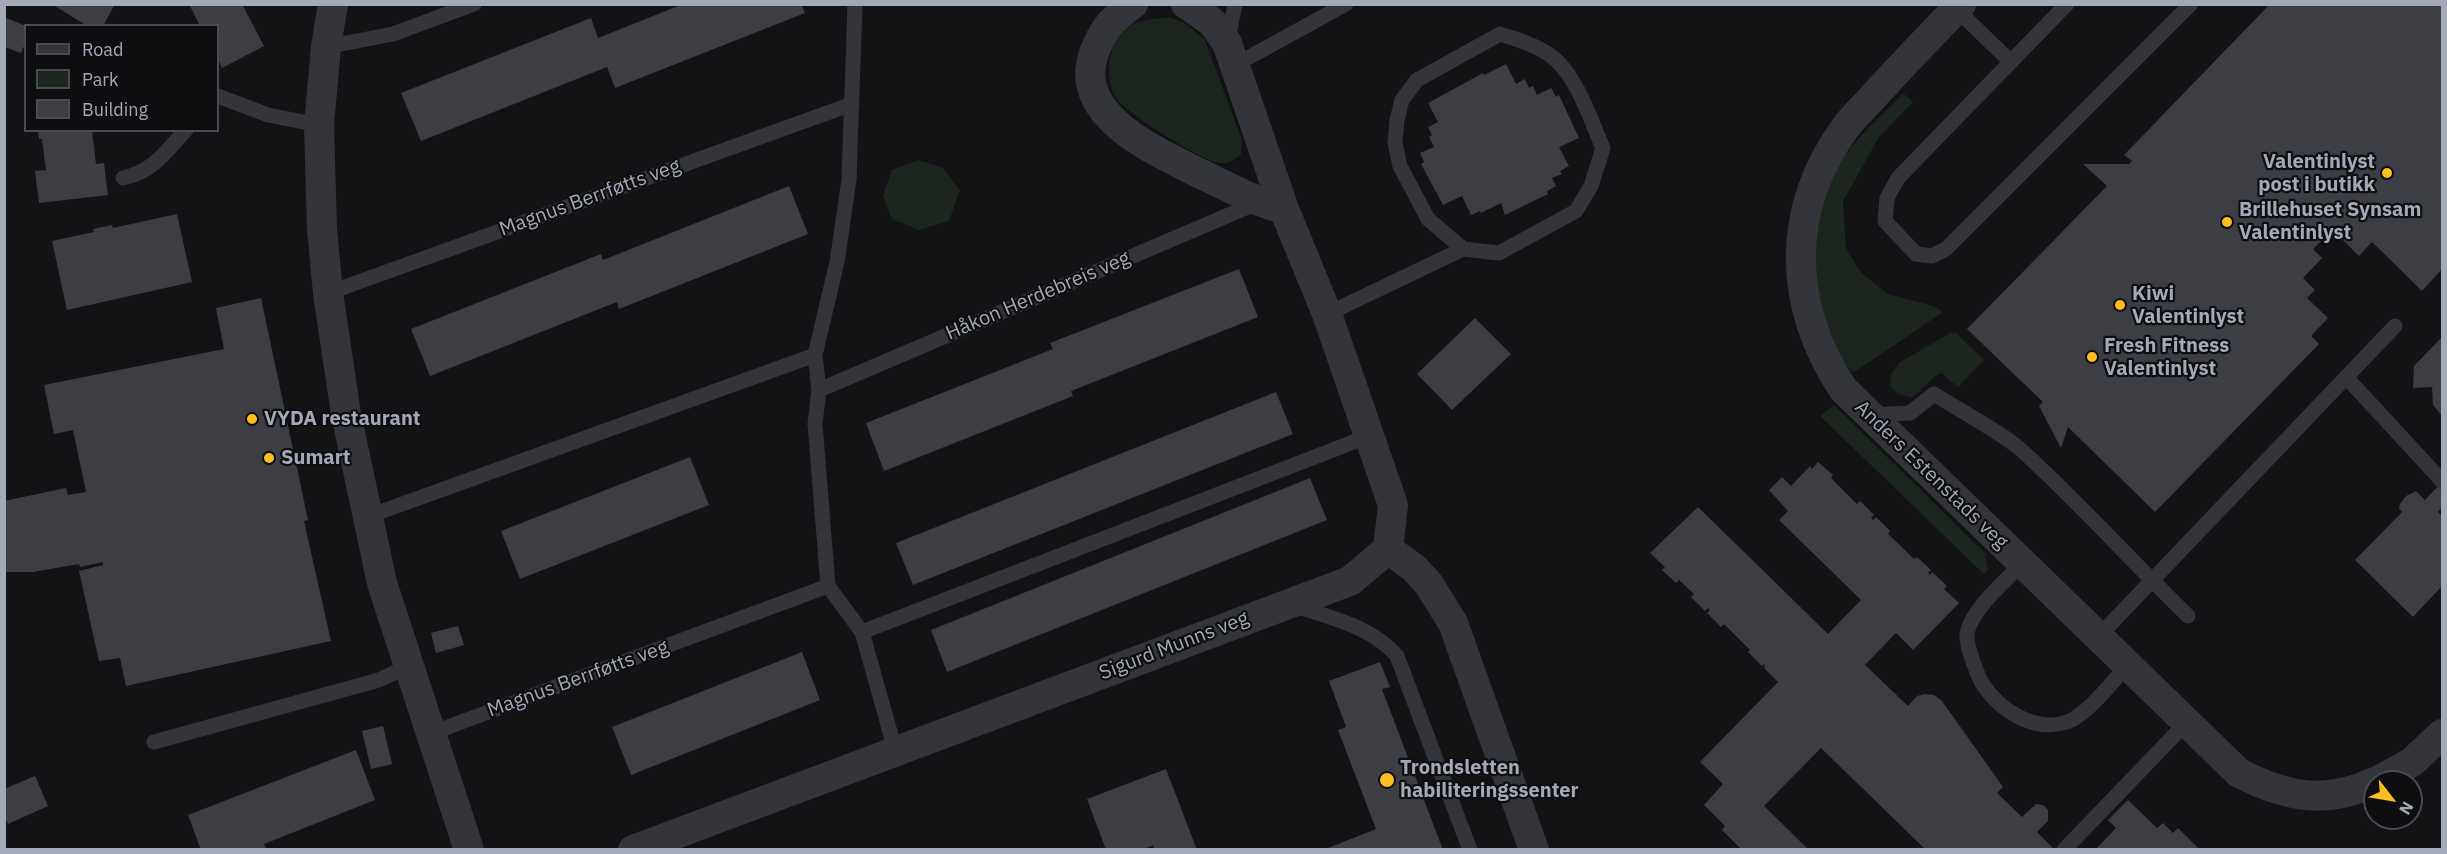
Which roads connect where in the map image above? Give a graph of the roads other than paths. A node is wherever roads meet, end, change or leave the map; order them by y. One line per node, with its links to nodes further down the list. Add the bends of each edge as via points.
1 (333, 4): 11 (street)
2 (474, 4): 11 (lane, via 393,34)
3 (855, 4): 15 (lane)
4 (1133, 4): 19 (street, via 1114,17 1100,37 1090,83 1097,101 1125,132 1152,150)
5 (1186, 4): 12 (street, via 1212,22)
6 (1235, 4): 12 (lane)
7 (1346, 4): 12 (lane)
8 (2067, 4): 13 (lane)
9 (2191, 4): 13 (lane, via 1946,249 1932,256 1916,254 1885,221 1887,198 1898,178)
10 (1959, 7): 13 (lane); 27 (street, Anders Estenstads veg, via 1846,128 1826,159 1803,223 1801,287 1817,343 1843,389)
11 (326, 47): 16 (street)
12 (1231, 54): 19 (street)
13 (2011, 62)
14 (219, 97): 16 (lane, via 268,115)
15 (852, 104): 21 (lane, Magnus Berrføtts veg); 24 (lane, via 849,180 837,262)
16 (319, 125): 21 (street)
17 (184, 132): 18 (lane, via 149,169)
18 (123, 178)
19 (1271, 206): 22 (street); 26 (lane, Håkon Herdebreis veg)
20 (1463, 249): 20 (lane, via 1499,253 1576,211 1591,186 1603,148 1572,79 1554,58 1500,34 1417,80 1402,100 1397,120 1395,143 1400,166 1428,219); 22 (lane)
21 (328, 293): 30 (street, via 346,414)
22 (1327, 314): 28 (street)
23 (2395, 326): 25 (lane)
24 (815, 355): 26 (lane); 30 (lane)
25 (2346, 377): 29 (lane); 33 (lane)
26 (819, 390): 34 (lane, via 815,424)
27 (1870, 415): 32 (street, Anders Estenstads veg); 33 (lane, via 1910,413 1934,394 2017,447)
28 (1369, 436): 31 (street, via 1393,505); 37 (lane)
29 (2442, 481)
30 (369, 516): 39 (street, via 382,583)
31 (1388, 549): 35 (street, Sigurd Munns veg, via 1350,581); 51 (street, via 1428,583 1454,623)
32 (2022, 564): 38 (street, Anders Estenstads veg); 40 (lane, via 1978,609 1967,635 1981,682 1995,699 2016,716 2041,725 2068,722 2084,711)
33 (2152, 581): 36 (lane); 38 (lane)
34 (828, 586): 37 (lane); 42 (lane, Magnus Berrføtts veg)
35 (1288, 603): 45 (street, Sigurd Munns veg); 50 (lane, via 1374,635 1397,656)
36 (2188, 616)
37 (862, 632): 45 (lane)
38 (2097, 638): 40 (street, Anders Estenstads veg)
39 (408, 666): 42 (street); 44 (lane, via 379,680)
40 (2127, 666): 41 (street, Anders Estenstads veg)
41 (2186, 723): 47 (street, Anders Estenstads veg, via 2239,773 2264,786 2319,797 2346,794); 52 (lane)
42 (429, 734): 48 (street)
43 (2442, 734): 46 (street, Anders Estenstads veg, via 2412,762)
44 (154, 742)
45 (896, 753): 49 (street, Sigurd Munns veg)
46 (2397, 770)
47 (2363, 787)
48 (469, 849)
49 (633, 849)
50 (1470, 849)
51 (1534, 849)
52 (2064, 849)

